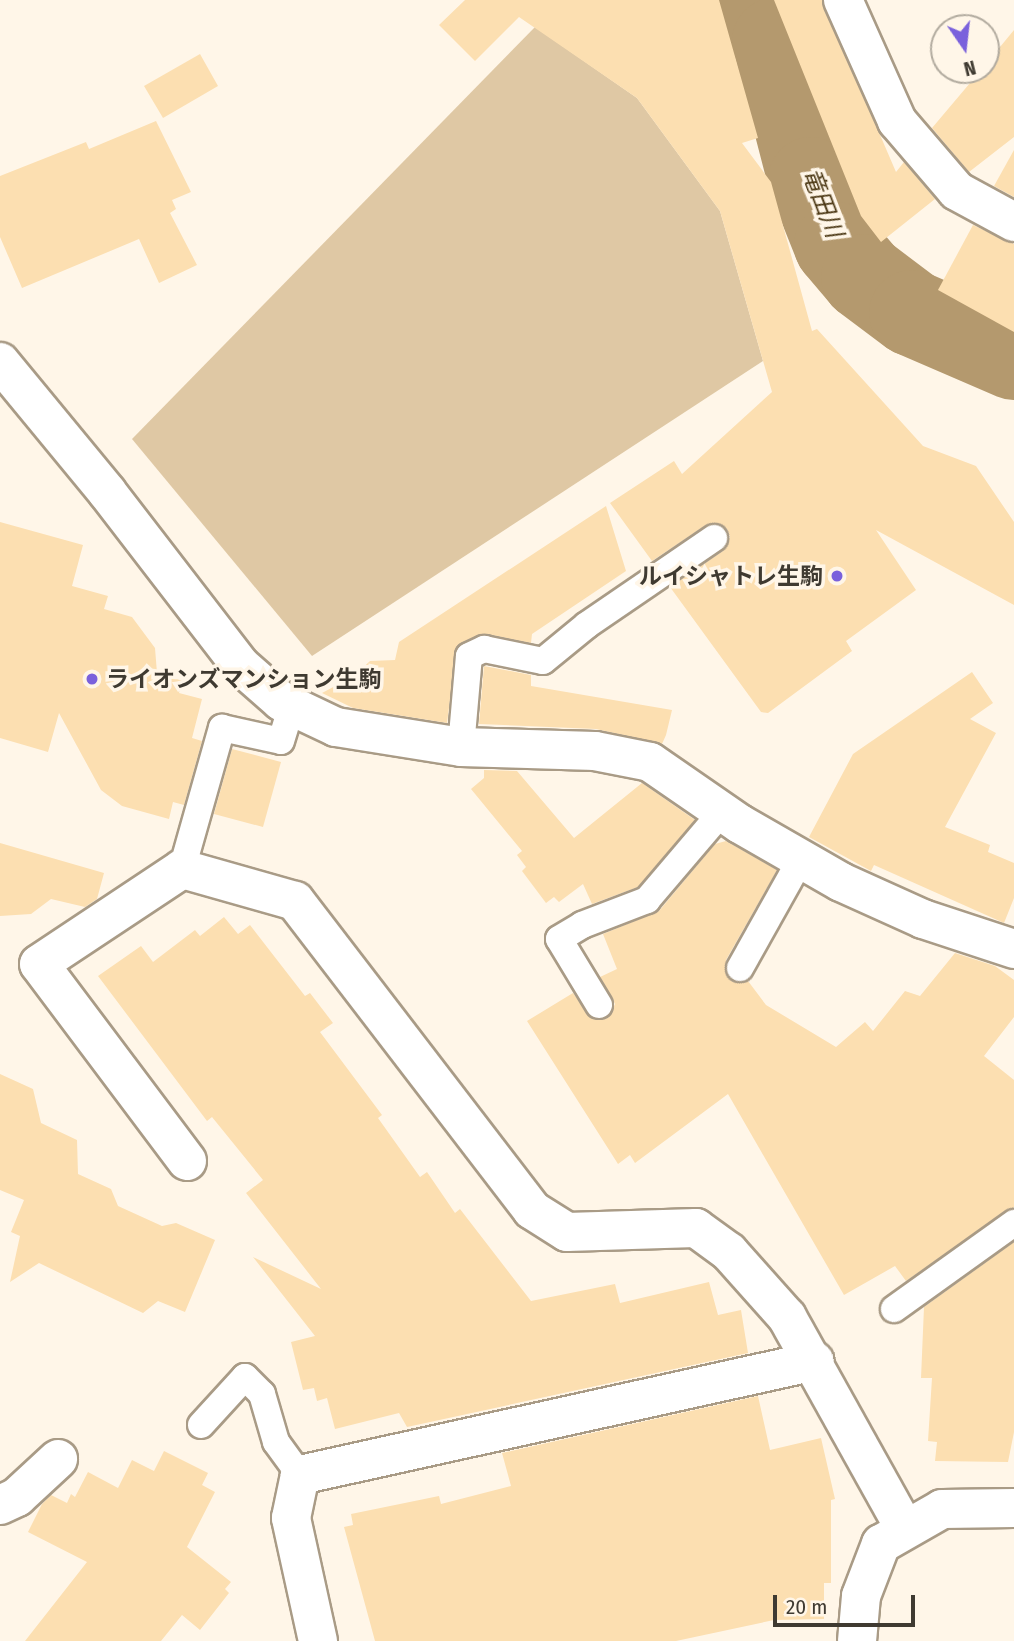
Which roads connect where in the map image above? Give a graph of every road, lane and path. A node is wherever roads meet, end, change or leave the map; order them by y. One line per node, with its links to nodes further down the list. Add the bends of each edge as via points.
1 (843, 0): 2 (street, via 897,121 957,191)
2 (1014, 222)
3 (0, 362): 5 (street, via 240,665)
4 (715, 538): 6 (lane, via 542,661 484,649 469,656)
5 (292, 706): 6 (street, via 336,727); 9 (lane, via 281,741 222,728)
6 (461, 747): 7 (street, via 595,751 650,762)
7 (722, 812): 8 (street); 12 (lane, via 647,901 582,925 559,939)
8 (801, 859): 10 (street, via 923,919); 11 (lane)
9 (182, 869): 13 (street, via 39,964); 16 (street, via 295,901 532,1210 567,1232 696,1228 737,1261 788,1317)
10 (1014, 949)
11 (740, 968)
12 (599, 1005)
13 (187, 1161)
14 (1014, 1223): 15 (lane)
15 (894, 1309)
16 (815, 1361): 19 (street); 22 (street)
17 (201, 1425): 19 (lane, via 245,1377 262,1394 276,1442)
18 (58, 1458): 20 (street, via 18,1497)
19 (300, 1475): 23 (street, via 290,1518)
20 (0, 1505)
21 (1014, 1508): 22 (street, via 942,1509)
22 (904, 1527): 24 (street, via 881,1544 870,1567 861,1596)
23 (318, 1641)
24 (857, 1641)

